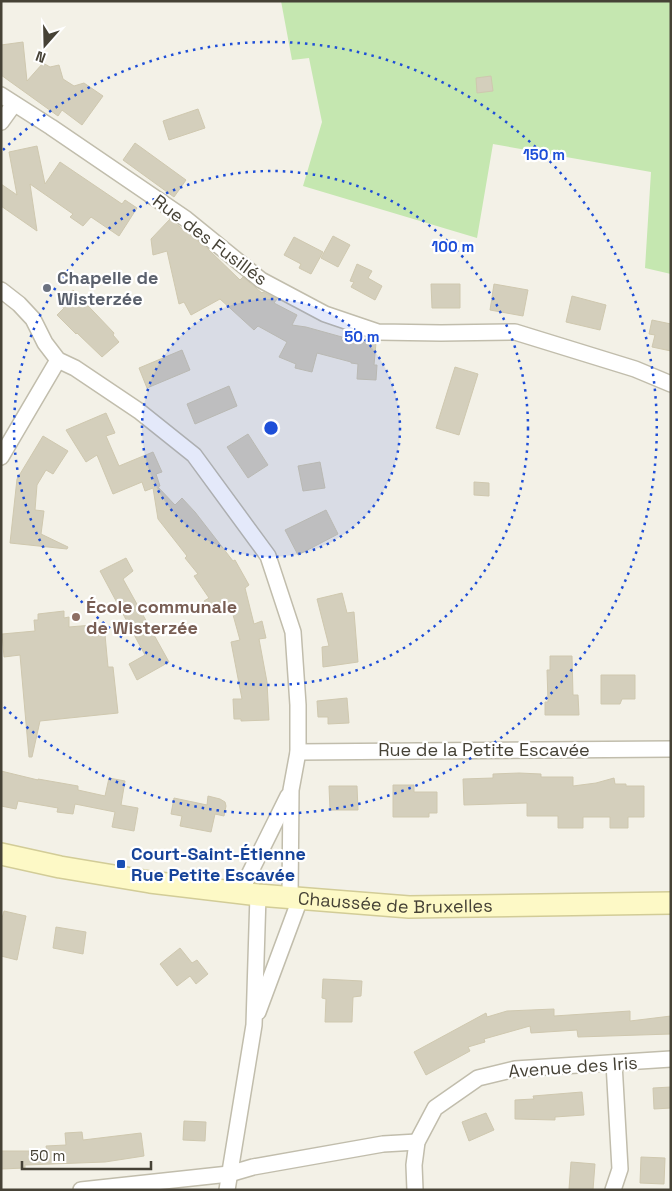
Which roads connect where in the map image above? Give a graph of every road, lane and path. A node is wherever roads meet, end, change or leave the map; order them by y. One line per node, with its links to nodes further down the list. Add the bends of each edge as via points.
1 (7, 100): 2 (street); 5 (street, Rue des Fusillés, via 186,219 261,280 325,314 378,332 516,332 635,369)
2 (1, 122)
3 (1, 290): 4 (street, via 33,319)
4 (58, 360): 6 (street); 8 (street, via 139,410 194,455 268,556 292,632)
5 (671, 384)
6 (1, 457)
7 (671, 749): 8 (street, Rue de la Petite Escavée)
8 (298, 752): 9 (street)
9 (291, 790): 11 (street); 12 (street)
10 (1, 854): 11 (main road, Chaussée de Bruxelles, via 150,882)
11 (249, 894): 12 (main road, Chaussée de Bruxelles); 14 (street)
12 (295, 898): 13 (main road, Chaussée de Bruxelles, via 408,907); 14 (street)
13 (671, 903)
14 (254, 1025): 18 (street)
15 (671, 1060): 16 (street, Avenue des Iris)
16 (614, 1063): 17 (street, Avenue des Iris, via 515,1069 478,1078 435,1108); 22 (street, via 620,1169)
17 (417, 1142): 18 (street, via 383,1144); 21 (street, Avenue des Iris)
18 (229, 1174): 19 (street); 20 (street)
19 (81, 1190)
20 (227, 1190)
21 (415, 1190)
22 (613, 1190)

